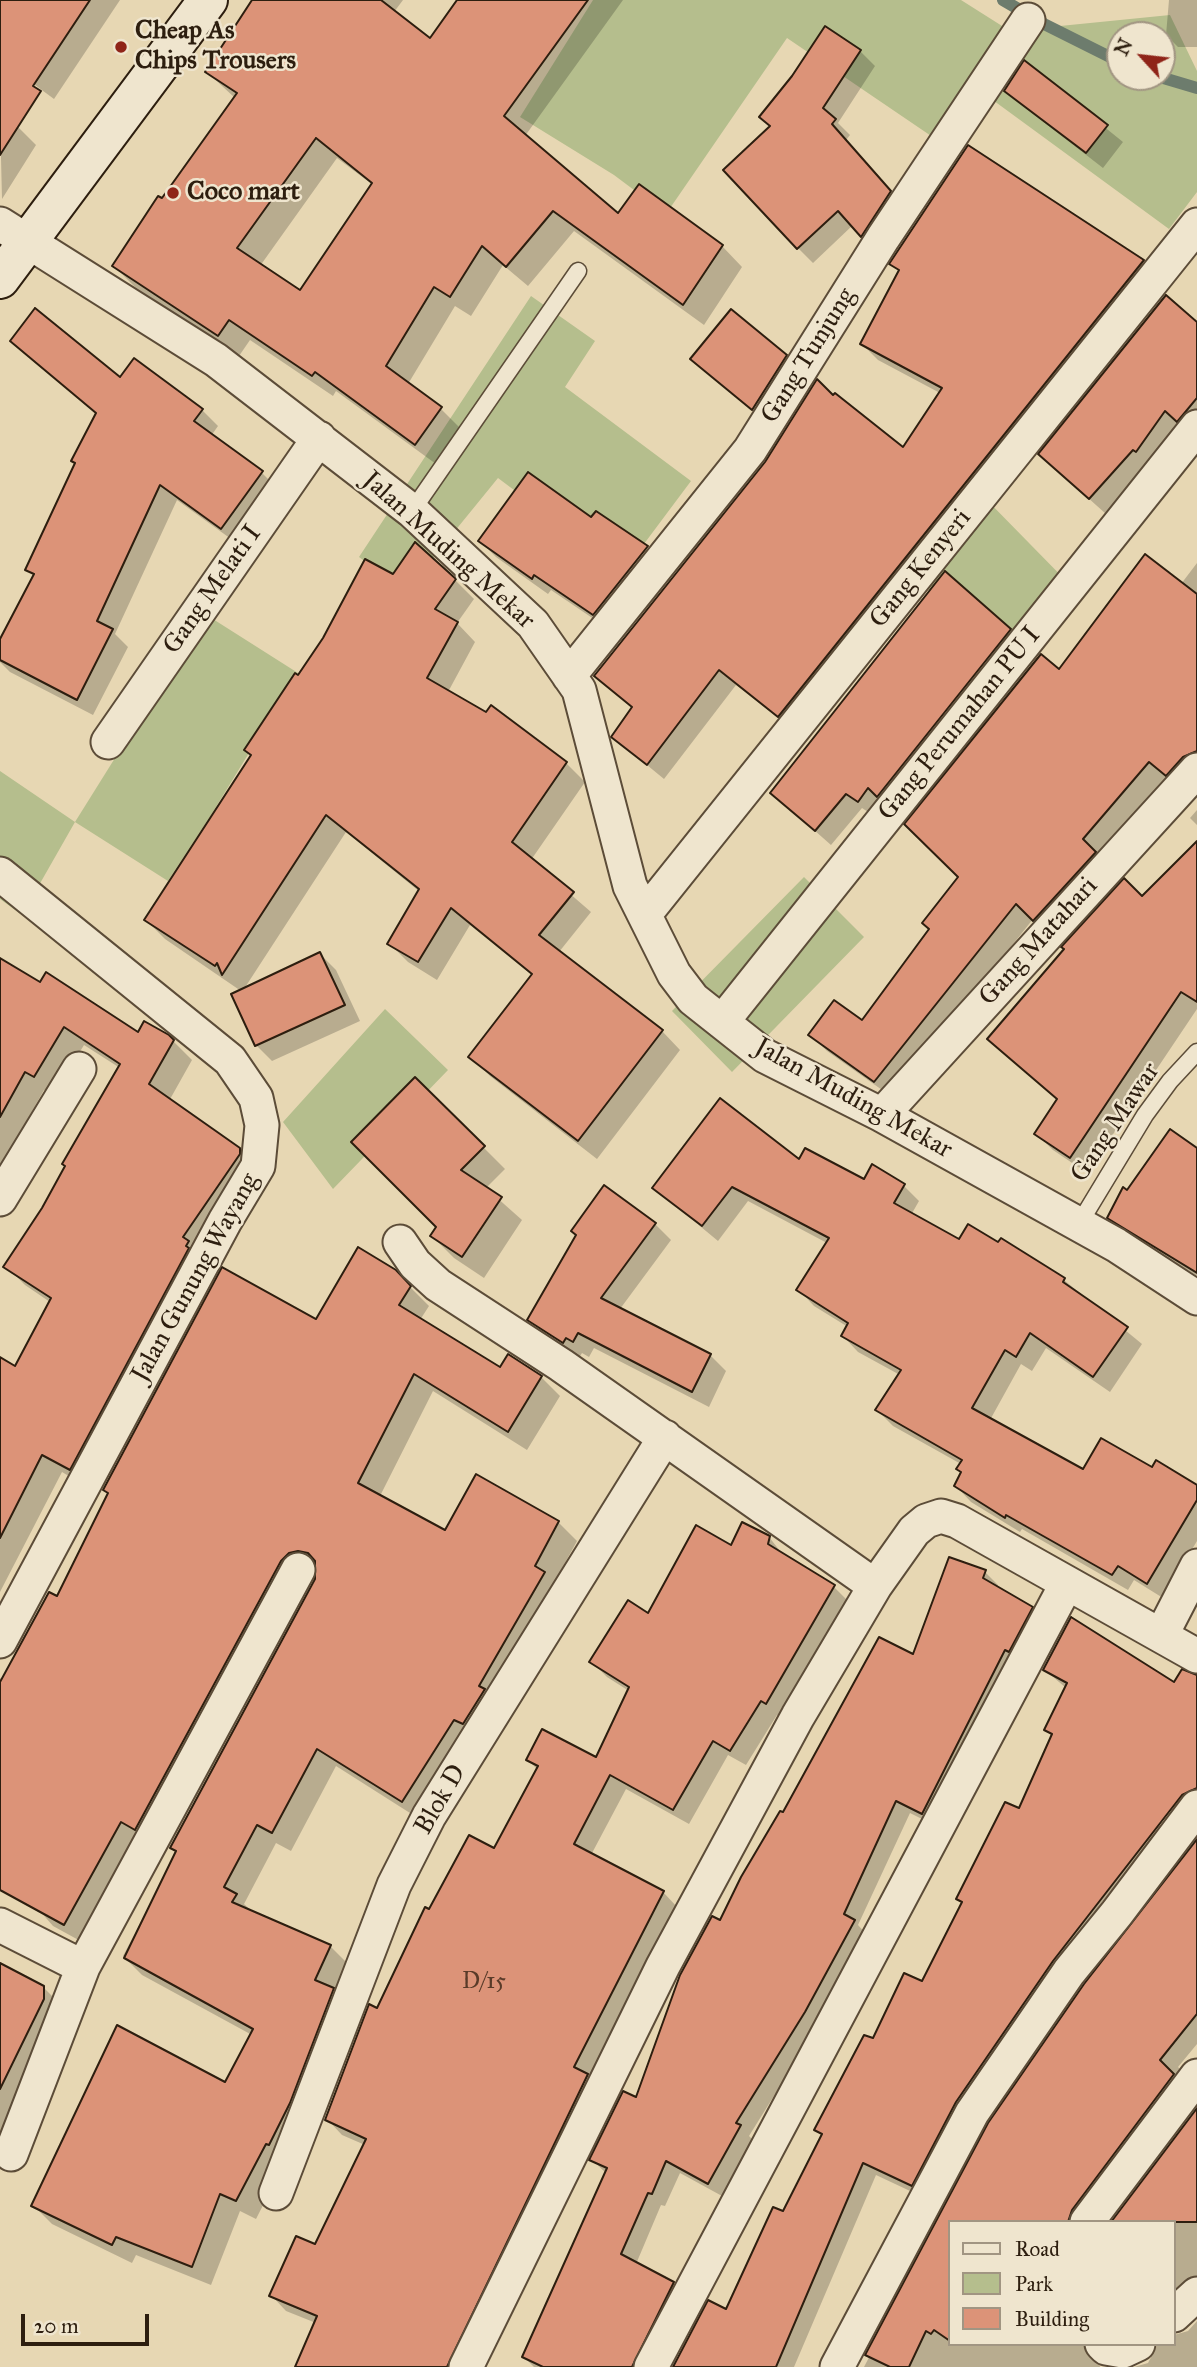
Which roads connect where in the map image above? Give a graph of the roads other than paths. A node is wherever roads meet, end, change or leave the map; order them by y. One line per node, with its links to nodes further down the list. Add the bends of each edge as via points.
1 (208, 0): 4 (main road)
2 (1028, 20): 10 (street, Gang Tunjung, via 750,450)
3 (1197, 225): 14 (street, Gang Kenyeri)
4 (14, 232): 6 (main road); 8 (street, Jalan Muding Mekar, via 216,360)
5 (578, 271): 9 (lane)
6 (0, 279)
7 (1197, 427): 15 (street, Gang Perumahan PU I)
8 (318, 438): 9 (street, Jalan Muding Mekar); 11 (street, Gang Melati I)
9 (412, 511): 10 (street, Jalan Muding Mekar, via 533,624)
10 (569, 676): 14 (street, Jalan Muding Mekar, via 579,690 630,886)
11 (108, 742)
12 (1197, 769): 18 (street, Gang Matahari)
13 (0, 874): 29 (street, Jalan Gunung Wayang, via 230,1060 256,1098 262,1125 258,1166)
14 (645, 914): 15 (street, Jalan Muding Mekar, via 674,974 693,999)
15 (722, 1022): 18 (street, Jalan Muding Mekar, via 765,1056)
16 (1197, 1052): 20 (lane, Gang Mawar, via 1145,1115)
17 (79, 1069): 19 (street)
18 (882, 1115): 20 (street, Jalan Muding Mekar)
19 (0, 1199)
20 (1079, 1224): 22 (street, Jalan Muding Mekar)
21 (400, 1242): 23 (street, via 438,1285)
22 (1197, 1297)
23 (665, 1437): 27 (street); 36 (street, Blok D, via 429,1816 394,1885)
24 (1197, 1566): 28 (street)
25 (298, 1570): 33 (street)
26 (1066, 1585): 27 (street, via 941,1516 914,1531); 28 (street); 43 (street)
27 (874, 1586): 42 (street, via 663,1966)
28 (1162, 1634): 30 (street)
29 (0, 1641)
30 (1197, 1656)
31 (1197, 1807): 44 (street, via 1069,1972 972,2113)
32 (0, 1925): 33 (street)
33 (83, 1967): 35 (street)
34 (1197, 2076): 37 (street)
35 (11, 2154)
36 (276, 2193)
37 (1089, 2220)
38 (1197, 2294): 39 (street)
39 (1176, 2313)
40 (1108, 2346): 41 (street, via 1123,2351)
41 (1134, 2346)
42 (466, 2367)
43 (651, 2367)
44 (837, 2367)

